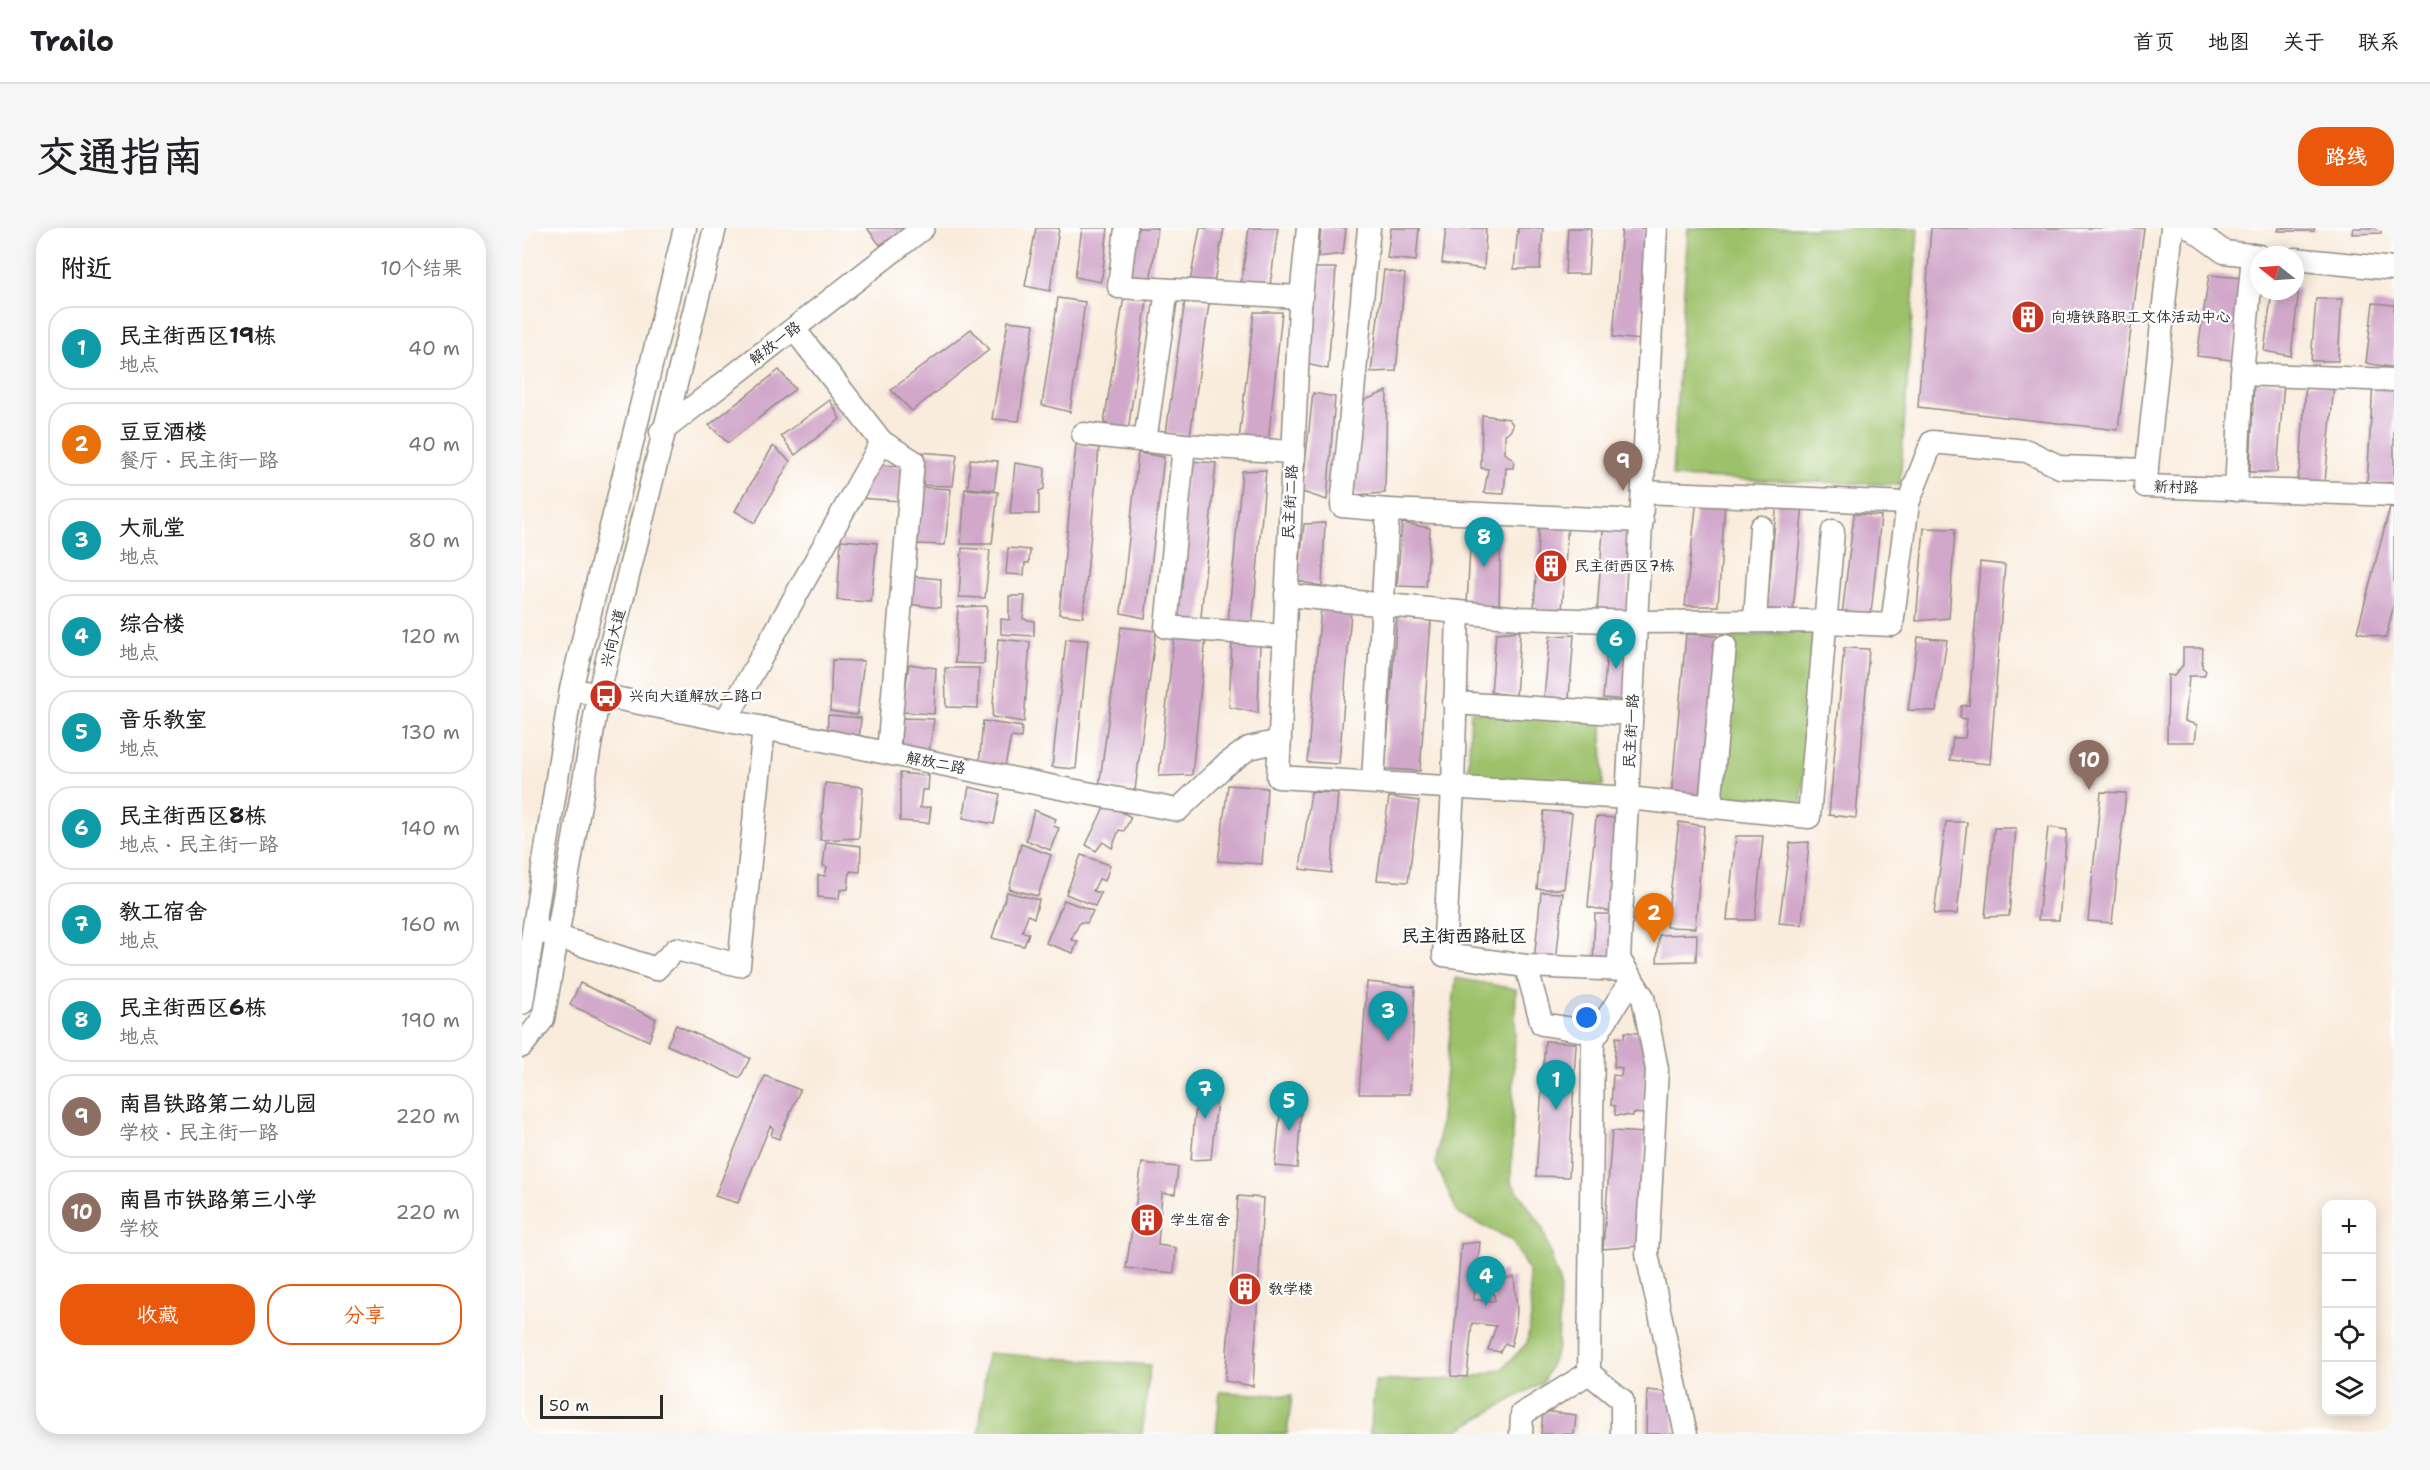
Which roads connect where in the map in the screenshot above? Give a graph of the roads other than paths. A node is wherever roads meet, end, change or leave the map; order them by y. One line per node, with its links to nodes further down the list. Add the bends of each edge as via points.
1 (685, 228): 25 (street, 兴向大道)
2 (715, 228): 19 (street, 兴向大道)
3 (923, 228): 16 (street, 解放一路)
4 (1126, 228): 13 (street, via 1119,287)
5 (1308, 228): 14 (street, 民主街二路)
6 (1369, 228): 31 (street, via 1342,506)
7 (1656, 228): 28 (street, 民主街一路)
8 (2172, 228): 26 (street, 新村路)
9 (2192, 228): 10 (street, via 2224,252)
10 (2250, 254)
11 (2304, 260): 12 (street)
12 (2394, 269)
13 (1167, 290): 14 (street); 21 (street)
14 (1301, 297): 24 (street, 民主街二路)
15 (2251, 300): 17 (street)
16 (794, 328): 19 (street, 解放一路); 22 (street)
17 (2242, 374): 18 (street); 27 (street)
18 (2394, 380)
19 (665, 429): 25 (street, 解放一路); 44 (street, 兴向大道)
20 (1083, 434): 21 (street)
21 (1145, 441): 23 (street)
22 (882, 442): 47 (street); 50 (street, via 913,461)
23 (1184, 445): 24 (street); 41 (street, via 1166,627)
24 (1293, 452): 35 (street, 民主街二路)
25 (627, 458): 43 (street, 兴向大道)
26 (2147, 470): 27 (street, 新村路, via 2145,486); 30 (street, via 2060,467 2027,451 1932,442)
27 (2236, 489): 29 (street, 新村路)
28 (1643, 492): 30 (street); 32 (street, 民主街一路)
29 (2394, 495)
30 (1908, 503): 40 (street, via 1892,625)
31 (1388, 510): 32 (street); 36 (street)
32 (1642, 521): 39 (street, 民主街一路)
33 (1761, 527): 38 (street)
34 (1833, 531): 40 (street)
35 (1286, 595): 36 (street); 41 (street, 民主街二路)
36 (1381, 604): 37 (street); 51 (street)
37 (1458, 612): 39 (street); 45 (street)
38 (1755, 621): 39 (street); 40 (street)
39 (1636, 622): 46 (street, 民主街一路)
40 (1826, 622): 54 (street, via 1809,817)
41 (1285, 636): 49 (street, 民主街二路)
42 (1725, 646): 54 (street)
43 (572, 689): 44 (street, 解放二路); 55 (street, 兴向大道)
44 (599, 694): 47 (street, 解放二路); 56 (street, 兴向大道)
45 (1454, 703): 46 (street); 52 (street)
46 (1632, 714): 53 (street, 民主街一路)
47 (726, 720): 48 (street, 解放二路)
48 (764, 728): 50 (street, 解放二路); 56 (street, via 739,965 676,949 656,969)
49 (1280, 741): 50 (street, 解放二路, via 1249,748 1178,810); 51 (street, 民主街二路, via 1278,777)
50 (888, 753)
51 (1373, 782): 52 (street)
52 (1453, 787): 53 (street); 57 (street, via 1444,955)
53 (1628, 798): 54 (street); 58 (street, 民主街一路, via 1619,959)
54 (1710, 807)
55 (533, 929): 56 (street); 59 (street, 兴向大道)
56 (557, 936): 61 (street, 兴向大道, via 543,1019)
57 (1526, 966): 58 (street); 60 (street, via 1542,1024)
58 (1629, 974): 60 (street); 65 (street, 民主街一路, via 1643,997 1658,1069 1647,1254)
59 (522, 1003)
60 (1598, 1033): 62 (street, via 1593,1040)
61 (522, 1047)
62 (1589, 1373): 63 (street, via 1522,1414); 64 (street, via 1622,1400)
63 (1521, 1434)
64 (1622, 1434)
65 (1686, 1434)

